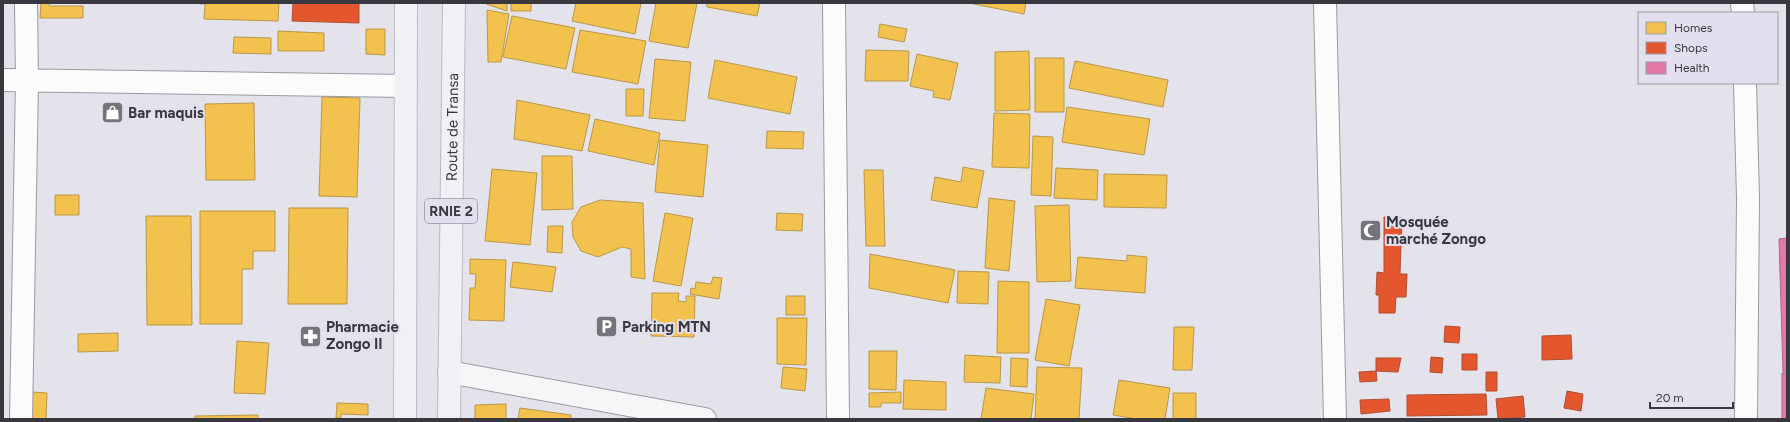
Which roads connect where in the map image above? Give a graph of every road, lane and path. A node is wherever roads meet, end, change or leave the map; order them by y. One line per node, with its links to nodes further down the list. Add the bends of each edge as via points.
1 (26, 3): 7 (street)
2 (406, 3): 9 (main road, RNIE 2)
3 (454, 3): 10 (main road, Route de Transa / RNIE 2)
4 (834, 3): 15 (street)
5 (1325, 3): 16 (street)
6 (3, 80): 7 (street)
7 (27, 81): 9 (street); 11 (street)
8 (1745, 84): 17 (street, via 1748,199)
9 (406, 86): 12 (main road, RNIE 2)
10 (450, 372): 13 (main road, Route de Transa / RNIE 2); 14 (street)
11 (21, 419)
12 (405, 419)
13 (449, 419)
14 (706, 419)
15 (838, 419)
16 (1335, 419)
17 (1746, 419)

